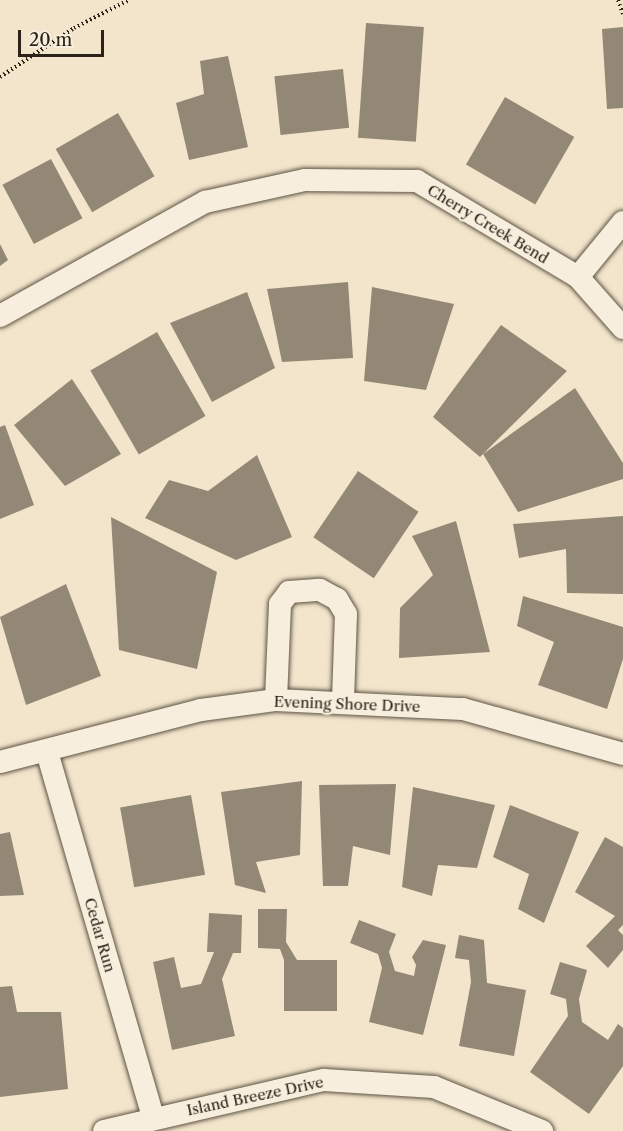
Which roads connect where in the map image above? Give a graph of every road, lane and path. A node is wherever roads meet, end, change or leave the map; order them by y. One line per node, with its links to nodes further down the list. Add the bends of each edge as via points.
1 (129, 0): 4 (path, via 74,28)
2 (618, 0): 3 (path)
3 (623, 14)
4 (0, 77)
5 (623, 222): 6 (street)
6 (578, 277): 7 (street, Cherry Creek Bend, via 417,181 305,180 205,202); 8 (street, Cherry Creek Bend)
7 (0, 316)
8 (623, 328)
9 (276, 700): 10 (street, Evening Shore Drive); 10 (street, via 280,604 289,592 320,590 337,599 346,614); 11 (street, Evening Shore Drive, via 201,710)
10 (343, 701): 12 (street, Evening Shore Drive, via 463,709)
11 (47, 752): 13 (street, Evening Shore Drive); 14 (street, Cedar Run)
12 (623, 754)
13 (0, 762)
14 (153, 1118): 15 (street, Island Breeze Drive); 16 (street, Island Breeze Drive, via 324,1080 434,1087)
15 (104, 1131)
16 (542, 1131)

